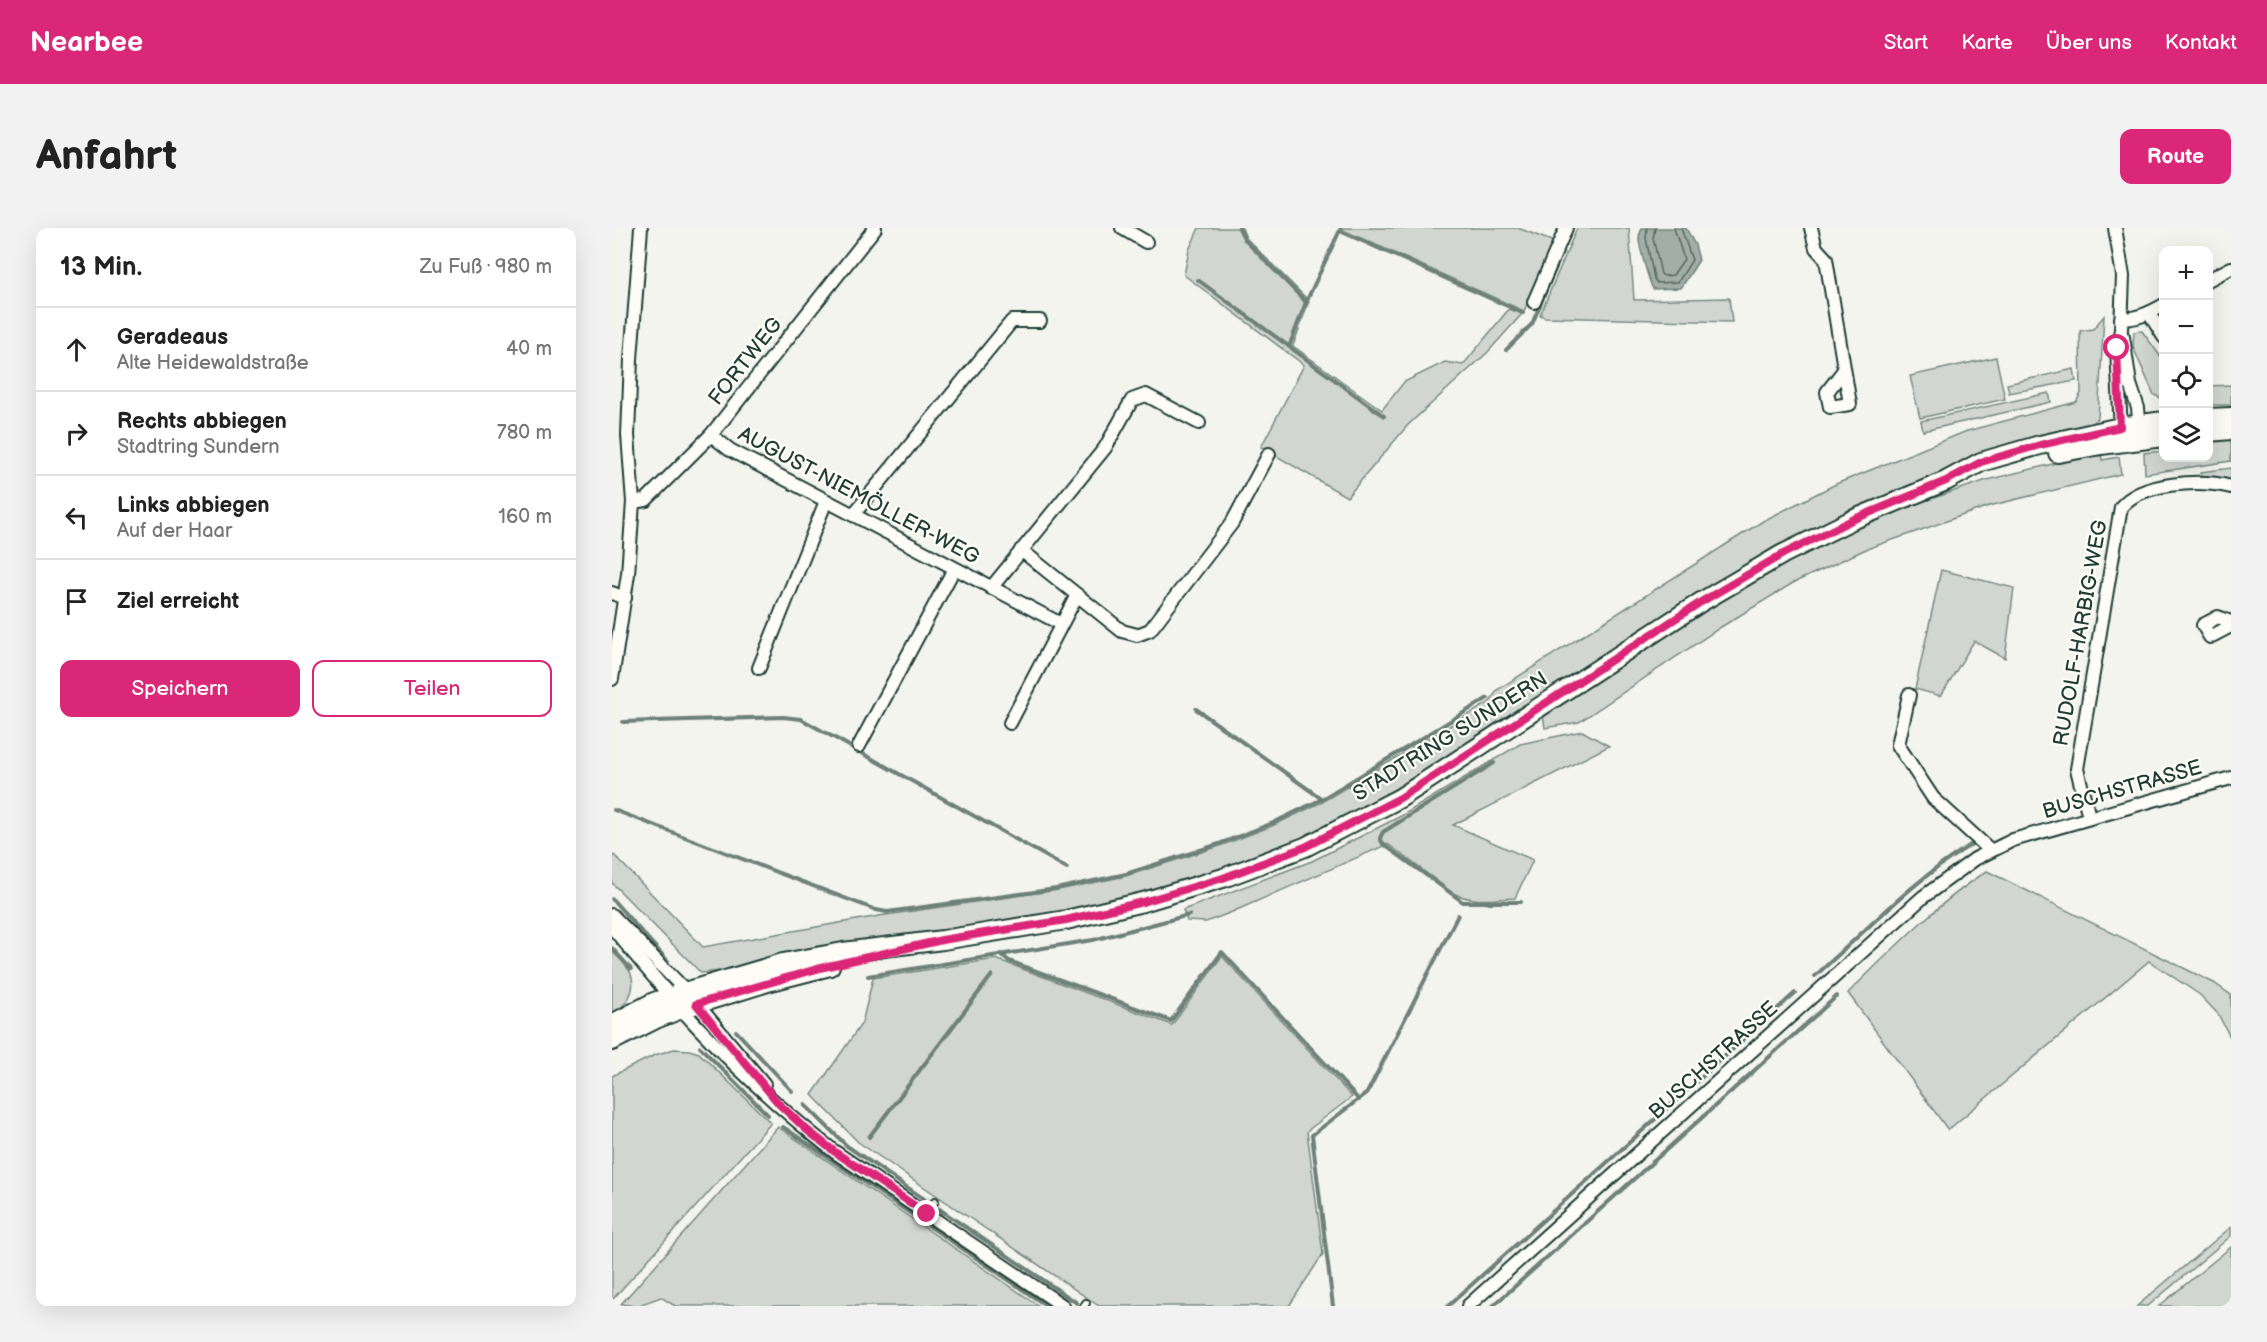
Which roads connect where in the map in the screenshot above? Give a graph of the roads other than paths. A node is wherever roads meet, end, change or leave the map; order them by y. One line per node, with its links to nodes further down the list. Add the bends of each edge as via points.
1 (641, 228): 30 (street, via 628,435)
2 (875, 228): 25 (street, FORTWEG)
3 (1122, 228): 7 (street)
4 (1566, 228): 10 (street)
5 (1811, 228): 16 (street, via 1816,248 1826,259)
6 (2115, 228): 14 (street, via 2122,276)
7 (1146, 243)
8 (2231, 268): 9 (street)
9 (2213, 277)
10 (1534, 302)
11 (2159, 307): 12 (street)
12 (2149, 313): 14 (street); 15 (street)
13 (1040, 321): 31 (street, via 1012,321)
14 (2121, 324): 22 (street); 24 (street, via 2117,348)
15 (2159, 330)
16 (1844, 370)
17 (2231, 417): 18 (main road)
18 (2213, 418)
19 (1199, 423): 32 (street, AUGUST-NIEMÖLLER-WEG, via 1146,395 1132,400 1105,448)
20 (2159, 423): 22 (main road, STADTRING SUNDERN)
21 (2231, 430): 23 (main road)
22 (2140, 431): 24 (main road, STADTRING SUNDERN); 26 (main road, STADTRING SUNDERN)
23 (2213, 432)
24 (2121, 434): 49 (main road, STADTRING SUNDERN, via 2040,445 1981,462 1783,554 1701,602 1400,798 1305,847 1143,902 1066,920 942,940)
25 (711, 435): 29 (street, AUGUST-NIEMÖLLER-WEG, via 730,450); 30 (street, FORTWEG, via 646,500)
26 (2159, 435)
27 (1269, 454): 36 (street, via 1232,523 1150,630 1137,635 1122,631)
28 (2231, 487): 45 (street, RUDOLF-HARBIG-WEG, via 2204,483 2141,491 2121,507 2077,769)
29 (826, 501): 31 (street, AUGUST-NIEMÖLLER-WEG); 39 (street)
30 (633, 502): 37 (street)
31 (853, 515): 33 (street, AUGUST-NIEMÖLLER-WEG)
32 (1021, 550): 34 (street, AUGUST-NIEMÖLLER-WEG); 36 (street)
33 (954, 569): 34 (street, AUGUST-NIEMÖLLER-WEG); 43 (street)
34 (991, 588): 38 (street, AUGUST-NIEMÖLLER-WEG)
35 (612, 593): 37 (street)
36 (1077, 595): 38 (street)
37 (626, 598): 40 (street)
38 (1061, 624): 42 (street)
39 (759, 668)
40 (612, 679)
41 (1909, 695): 46 (street, via 1898,745 1934,798)
42 (1011, 723)
43 (859, 746)
44 (2231, 778): 45 (street, BUSCHSTRASSE)
45 (2089, 817): 46 (street, BUSCHSTRASSE)
46 (1990, 850): 55 (street, BUSCHSTRASSE, via 1923,897)
47 (612, 915): 49 (street)
48 (612, 927): 49 (street)
49 (684, 1000): 50 (main road, STADTRING SUNDERN, via 654,1002); 51 (main road, STADTRING SUNDERN); 53 (street, via 750,1080 835,1152)
50 (612, 1024)
51 (612, 1041)
52 (935, 1201): 53 (lane)
53 (927, 1214): 54 (street)
54 (1063, 1306)
55 (1468, 1306)

